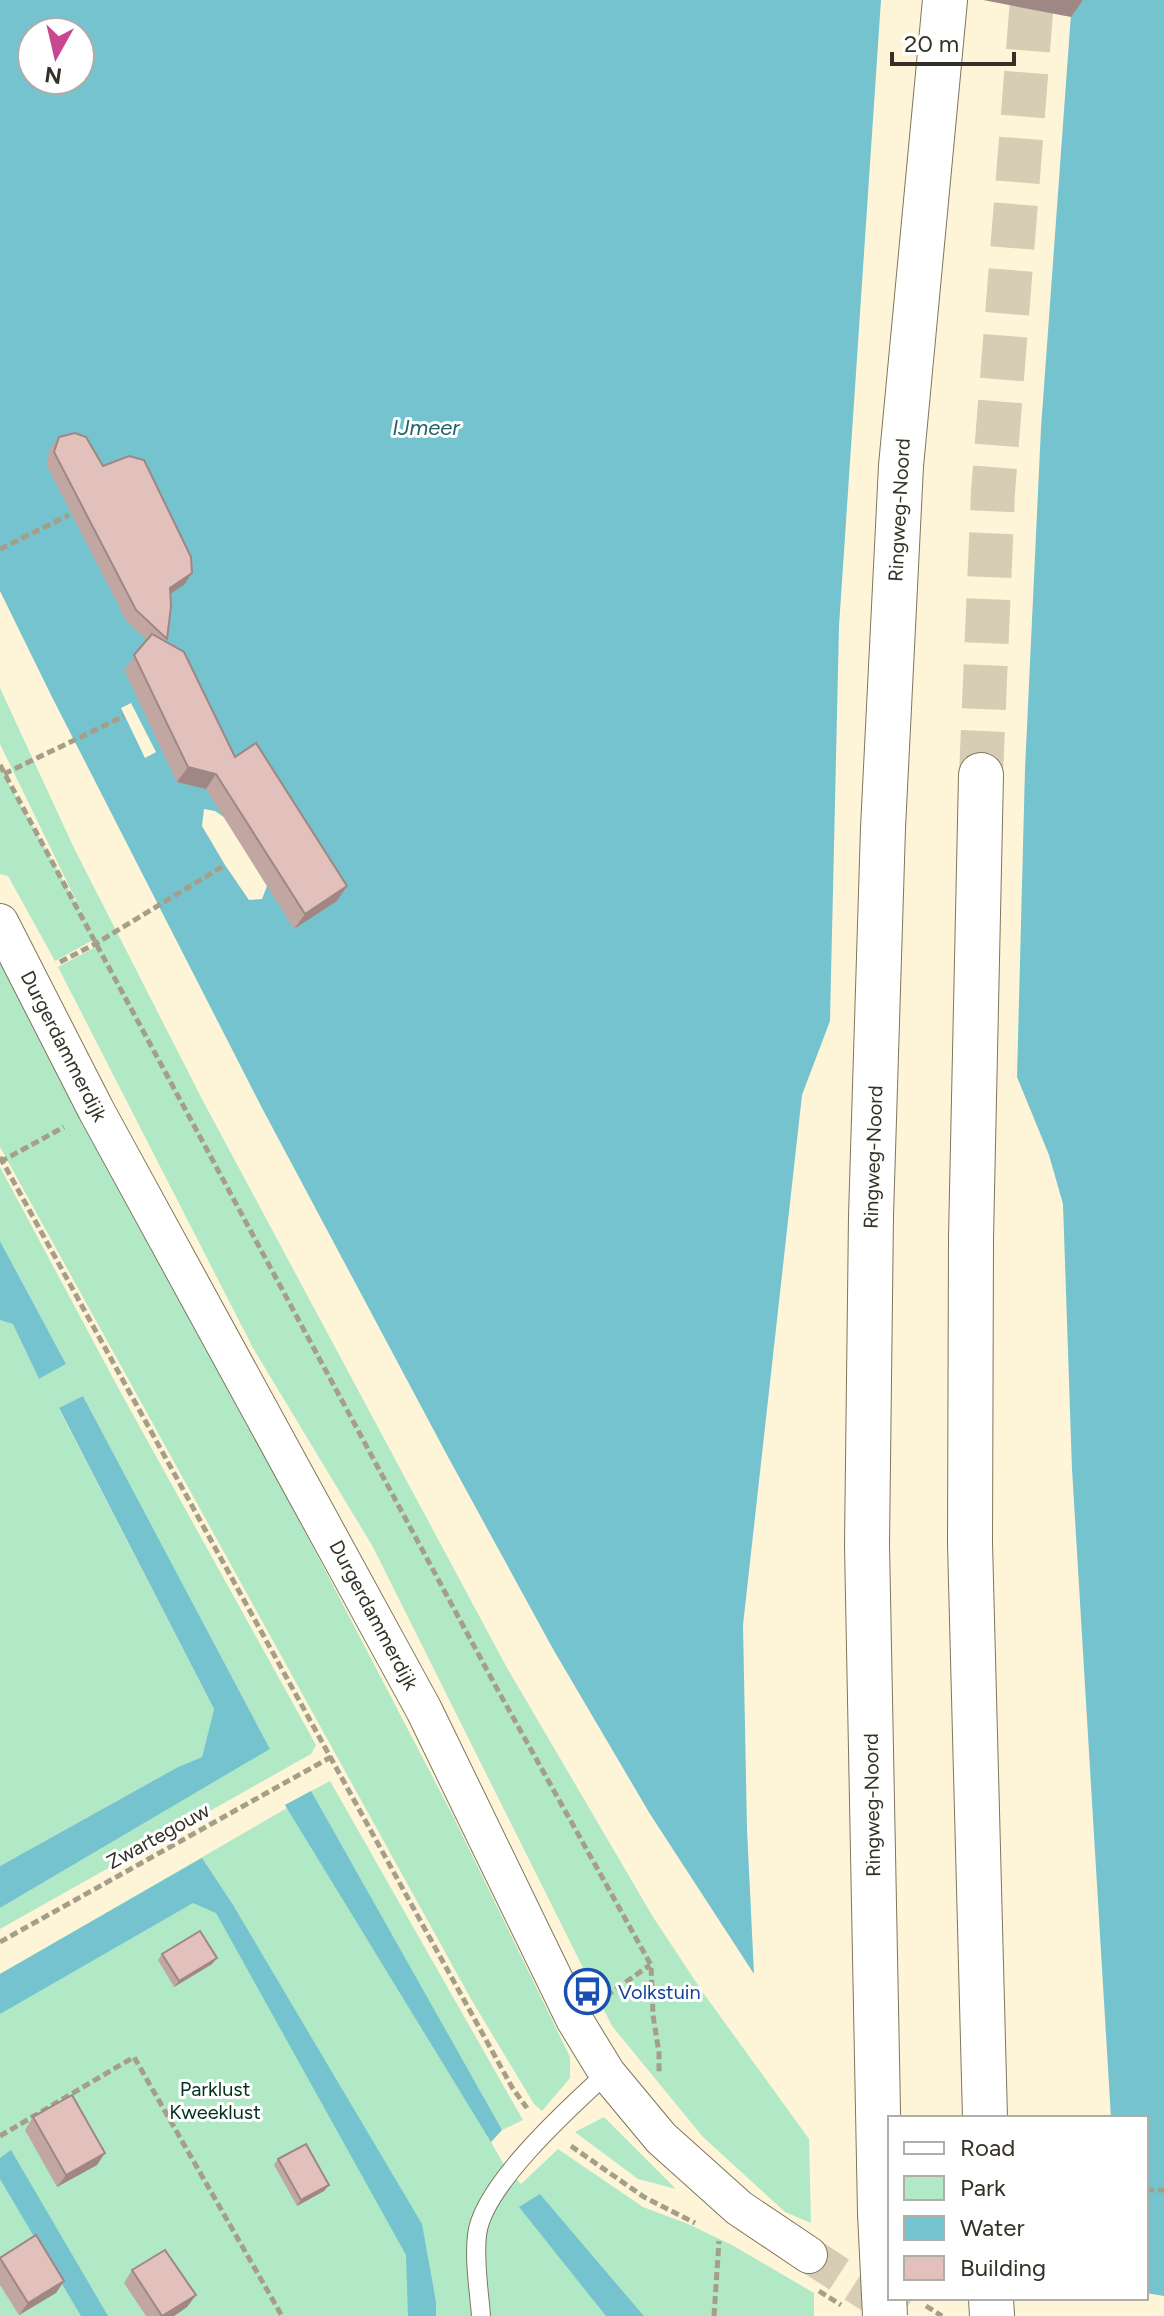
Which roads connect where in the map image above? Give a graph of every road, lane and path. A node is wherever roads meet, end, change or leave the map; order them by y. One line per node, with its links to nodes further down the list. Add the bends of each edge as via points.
1 (945, 0): 26 (highway, Ringweg-Noord, bridge, via 901,466 883,828 867,1545 880,2213)
2 (69, 515): 3 (path)
3 (0, 549)
4 (124, 716): 6 (path)
5 (0, 765): 6 (path)
6 (4, 774): 10 (path)
7 (981, 775): 19 (highway, via 970,1543)
8 (225, 865): 10 (path)
9 (0, 922): 12 (street, Durgerdammerdijk)
10 (95, 944): 11 (path); 16 (path)
11 (55, 964)
12 (96, 1110): 13 (path); 18 (street, Durgerdammerdijk, via 397,1658 574,2019)
13 (1, 1160): 14 (path)
14 (331, 1757): 15 (path, Zwartegouw); 20 (path, via 513,2089)
15 (0, 1942)
16 (651, 1965): 17 (path); 22 (path)
17 (618, 1987)
18 (607, 2073): 22 (street, Durgerdammerdijk); 28 (lane, via 548,2127 495,2192 477,2233)
19 (985, 2116)
20 (537, 2117)
21 (0, 2136): 27 (path, via 134,2057)
22 (661, 2138): 24 (street, Durgerdammerdijk, via 739,2208)
23 (720, 2235): 29 (path)
24 (809, 2255)
25 (818, 2291): 26 (path)
26 (864, 2312)
27 (282, 2316)
28 (481, 2316)
29 (714, 2316)

